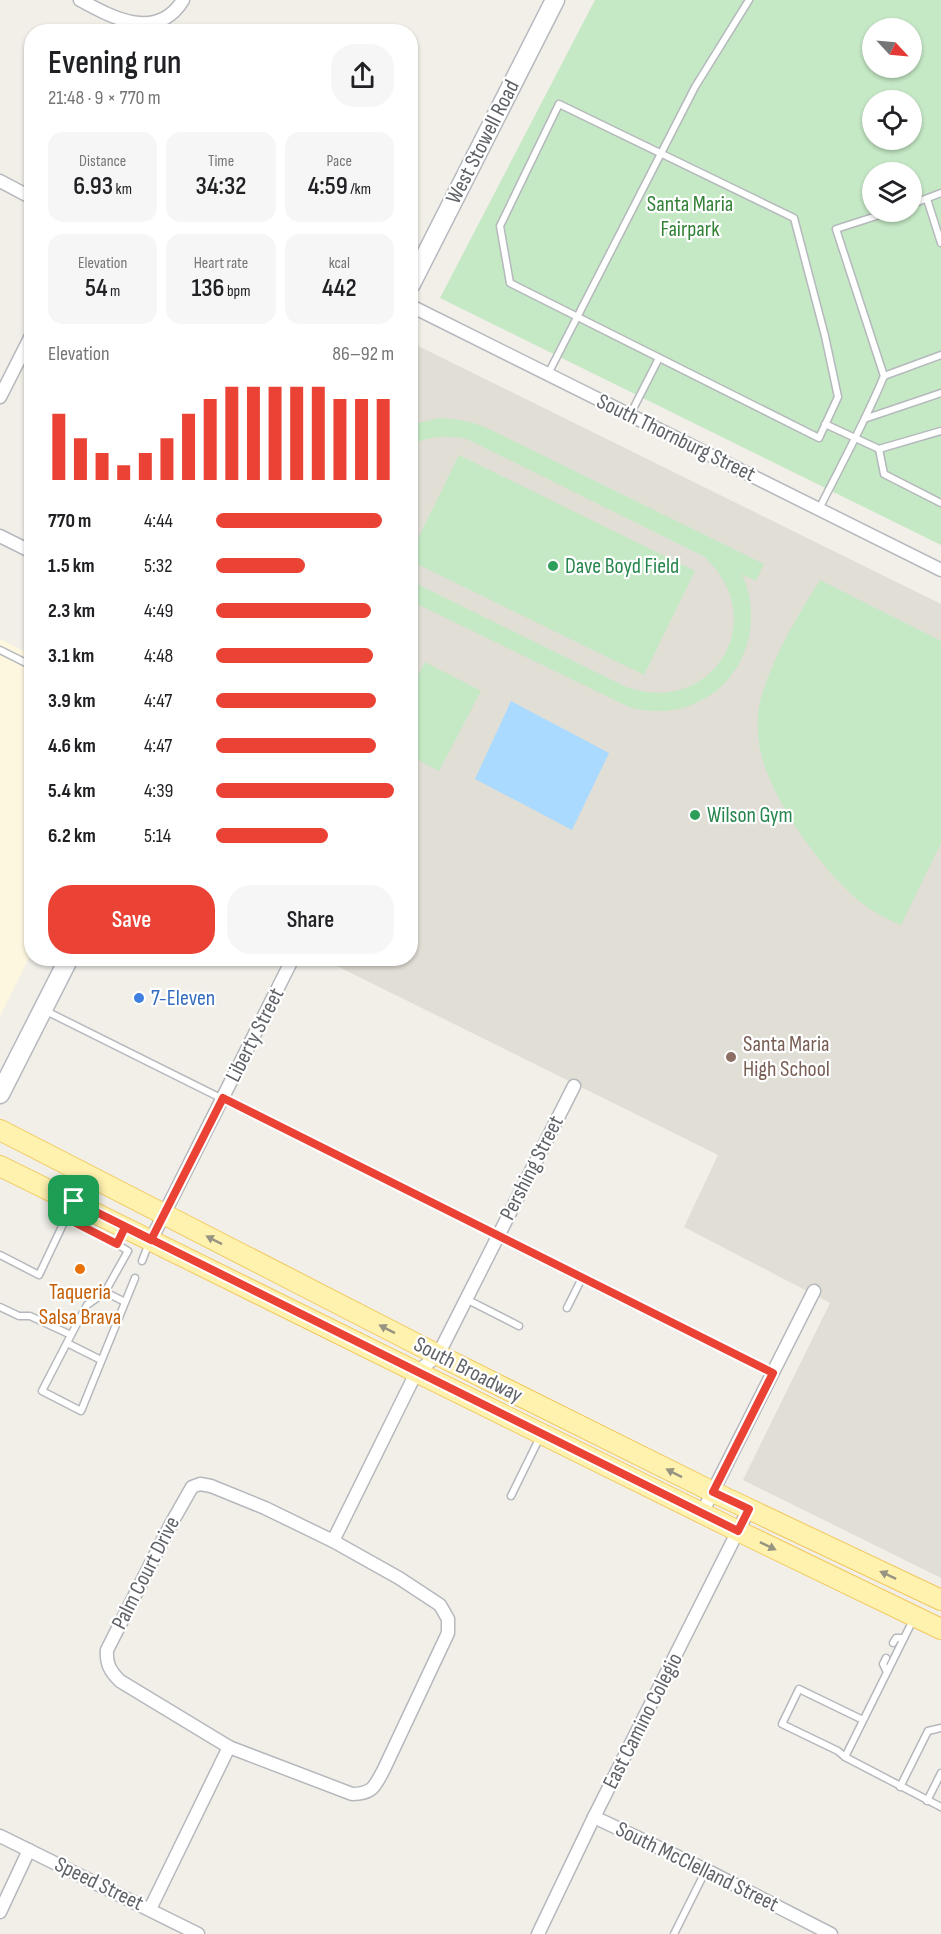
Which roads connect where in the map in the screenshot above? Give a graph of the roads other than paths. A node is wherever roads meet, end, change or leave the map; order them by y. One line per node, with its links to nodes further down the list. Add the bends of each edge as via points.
1 (80, 0): 2 (street, via 128,22 146,24 162,20)
2 (183, 0)
3 (555, 0): 13 (main road, West Stowell Road)
4 (749, 0): 5 (lane, via 695,87)
5 (661, 154): 15 (lane); 15 (lane, via 559,104 500,226 510,283); 25 (lane, via 794,218 838,397)
6 (0, 181): 7 (street)
7 (24, 194)
8 (941, 194): 9 (lane)
9 (927, 199): 10 (lane); 12 (lane)
10 (922, 201)
11 (862, 221): 20 (lane, via 836,229)
12 (941, 243)
13 (418, 270)
14 (418, 310): 19 (street, South Thornburg Street)
15 (577, 318): 18 (lane); 19 (lane)
16 (24, 350): 22 (street)
17 (941, 355): 20 (lane)
18 (659, 358): 23 (lane); 25 (lane, via 819,438)
19 (548, 375): 23 (street, South Thornburg Street)
20 (884, 376): 24 (lane)
21 (941, 393): 24 (lane)
22 (0, 397)
23 (630, 415): 30 (street, South Thornburg Street)
24 (867, 418): 27 (lane)
25 (825, 424): 27 (lane)
26 (941, 431): 28 (lane)
27 (855, 438): 28 (lane); 30 (lane)
28 (879, 449): 29 (lane, via 884,474)
29 (941, 503)
30 (819, 509): 33 (street, South Thornburg Street)
31 (0, 536): 32 (street)
32 (24, 548)
33 (941, 570)
34 (0, 650): 35 (lane)
35 (24, 662)
36 (65, 966): 38 (main road)
37 (289, 966): 41 (street, Liberty Street)
38 (43, 1009): 40 (main road); 41 (lane)
39 (574, 1086): 47 (street, Pershing Street)
40 (0, 1094)
41 (223, 1098): 45 (street, Liberty Street); 47 (lane)
42 (0, 1130): 45 (main road, South Broadway)
43 (0, 1166): 44 (main road, South Broadway)
44 (70, 1210): 46 (main road, South Broadway); 49 (lane, via 39,1275)
45 (164, 1215): 48 (street, Liberty Street); 62 (main road, South Broadway, one-way to 45)
46 (121, 1236): 48 (main road, South Broadway); 54 (lane, via 128,1251)
47 (497, 1236): 52 (lane); 55 (street, Pershing Street)
48 (151, 1240): 50 (lane); 64 (main road, South Broadway)
49 (0, 1255)
50 (142, 1261)
51 (135, 1278): 56 (lane)
52 (582, 1278): 58 (lane); 65 (lane)
53 (814, 1291): 65 (street)
54 (105, 1292): 56 (lane); 60 (lane, via 87,1305)
55 (466, 1299): 59 (lane); 62 (street, Pershing Street)
56 (125, 1302): 63 (lane)
57 (0, 1307): 60 (lane)
58 (567, 1308)
59 (519, 1326)
60 (71, 1335): 61 (lane)
61 (67, 1343): 63 (lane); 63 (lane, via 42,1392 81,1411)
62 (438, 1355): 64 (street, Pershing Street); 67 (main road, South Broadway, one-way to 62)
63 (101, 1360)
64 (416, 1373): 66 (main road, South Broadway); 72 (street)
65 (773, 1373): 67 (street)
66 (542, 1434): 68 (lane); 70 (main road, South Broadway)
67 (713, 1492): 69 (main road, South Broadway); 70 (street)
68 (511, 1496)
69 (749, 1509): 71 (street, East Camino Colegio); 73 (main road, South Broadway, one-way to 69)
70 (702, 1513): 71 (main road, South Broadway)
71 (738, 1531): 74 (main road, South Broadway, one-way to 74); 88 (street, East Camino Colegio)
72 (333, 1541): 82 (street, Palm Court Drive, via 440,1605 448,1619 448,1633 384,1769 373,1788 365,1794 352,1794); 82 (street, Palm Court Drive, via 211,1486 192,1487 106,1650 106,1662 120,1681)
73 (941, 1600)
74 (914, 1617): 75 (main road, South Broadway); 76 (lane)
75 (941, 1629)
76 (904, 1638): 77 (lane, via 896,1638); 79 (lane)
77 (893, 1643)
78 (886, 1658): 79 (lane, via 883,1664)
79 (887, 1672): 80 (lane)
80 (863, 1720): 83 (lane); 83 (lane, via 799,1689 782,1724)
81 (941, 1728): 85 (lane, via 927,1731)
82 (229, 1747): 92 (street)
83 (845, 1757): 85 (lane)
84 (941, 1773): 86 (lane)
85 (900, 1787): 86 (lane)
86 (927, 1801): 87 (lane)
87 (941, 1808)
88 (594, 1817): 91 (street, South McClelland Street); 95 (street, East Camino Colegio)
89 (0, 1836): 90 (street, Speed Street)
90 (29, 1850): 92 (street, Speed Street); 93 (street)
91 (706, 1870): 96 (lane); 97 (street, South McClelland Street)
92 (150, 1909): 94 (street, Speed Street)
93 (0, 1912)
94 (198, 1934)
95 (538, 1934)
96 (674, 1934)
97 (831, 1934)

